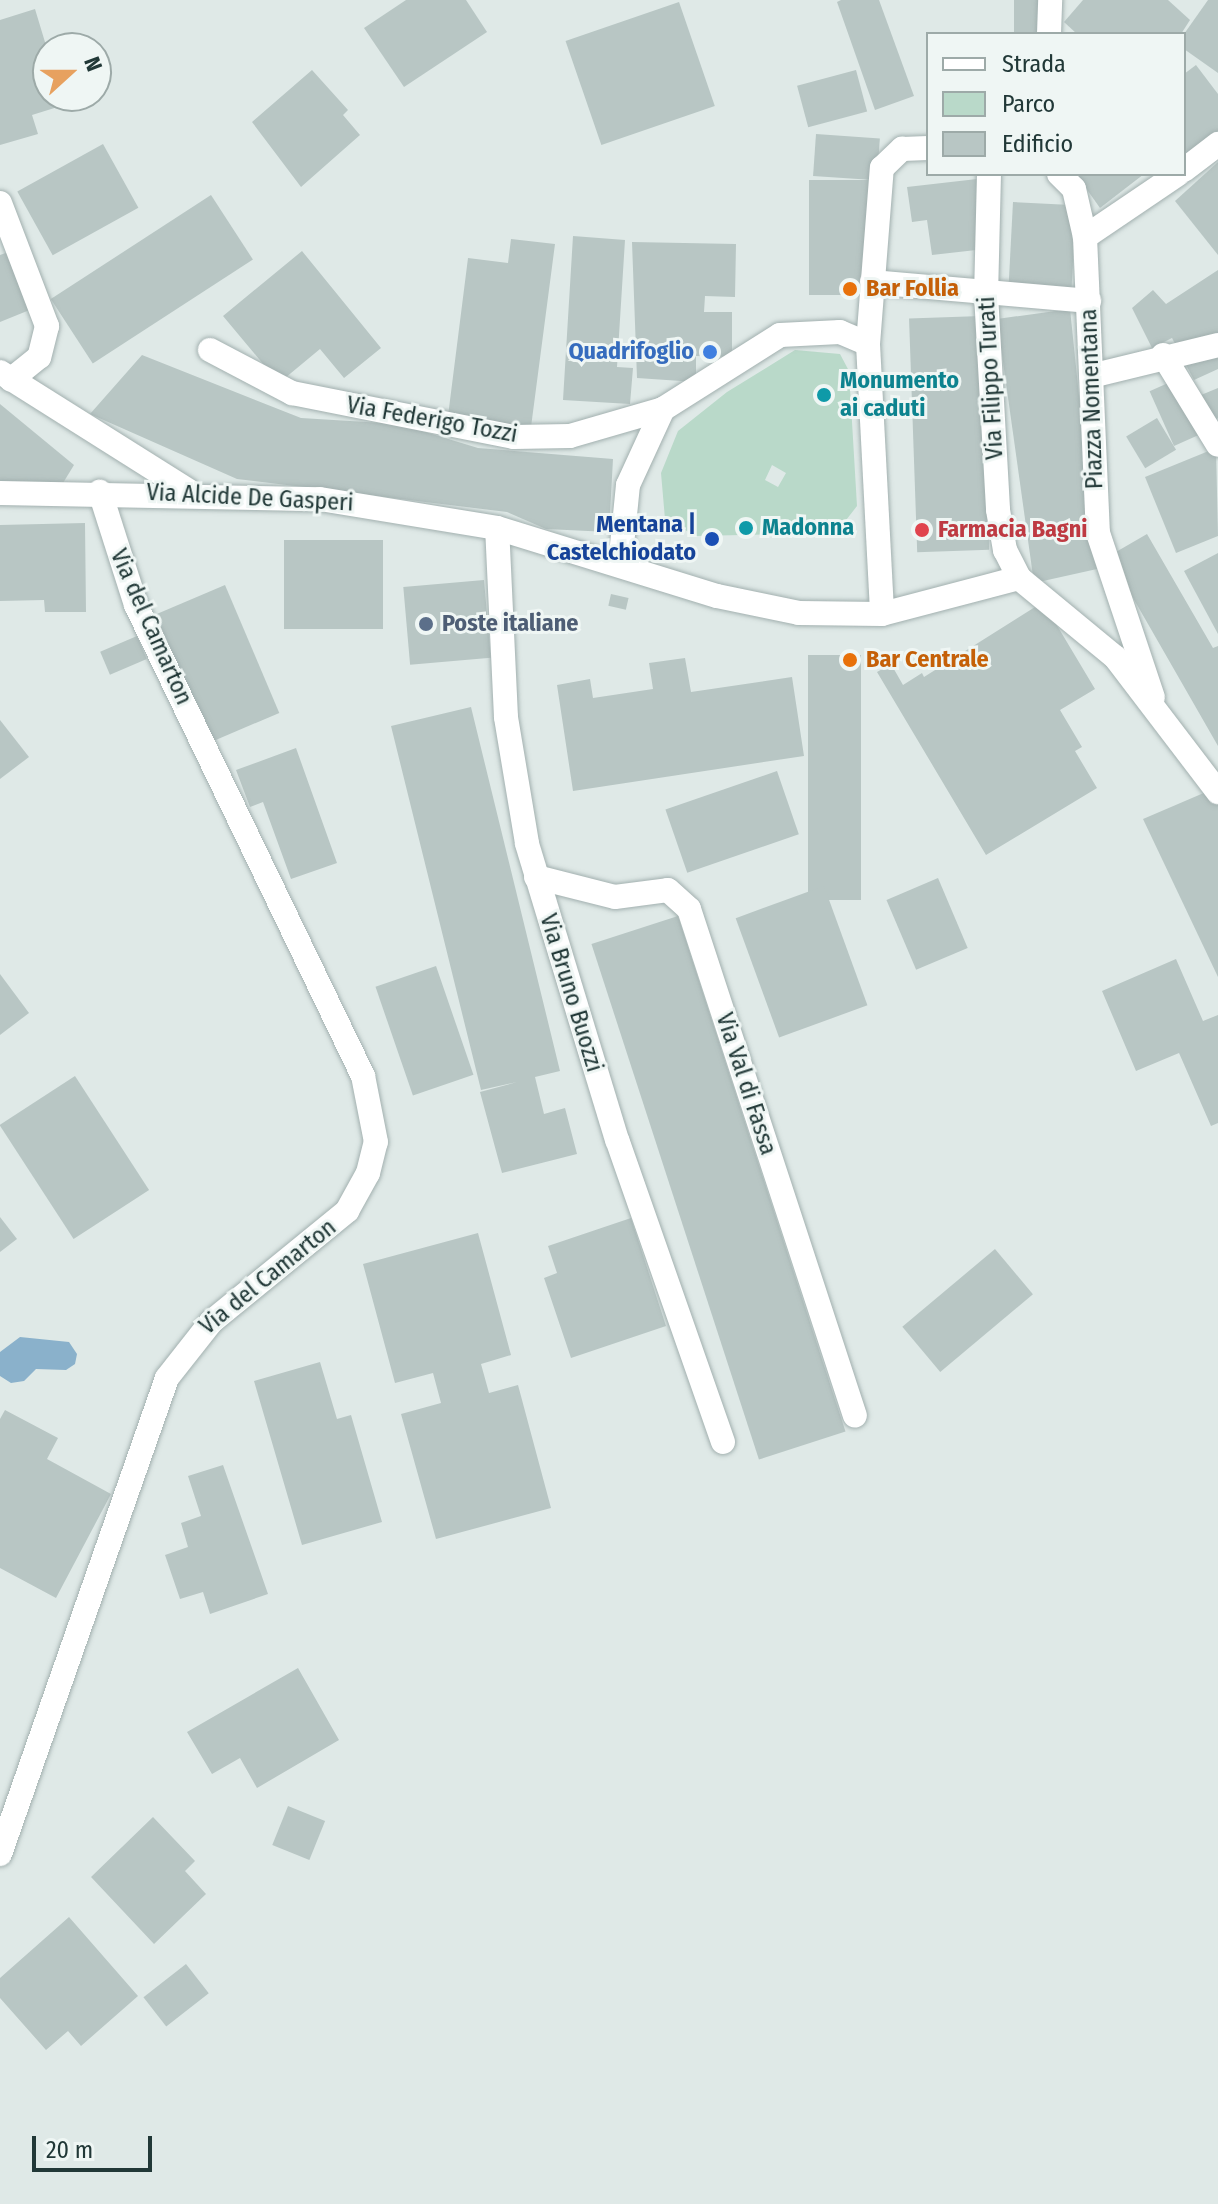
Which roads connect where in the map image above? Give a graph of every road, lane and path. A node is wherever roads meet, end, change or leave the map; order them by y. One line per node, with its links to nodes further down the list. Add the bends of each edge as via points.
1 (1050, 0): 2 (street)
2 (1049, 32)
3 (1218, 144): 5 (street)
4 (926, 148): 11 (street, via 894,152 880,175)
5 (1186, 168)
6 (989, 176): 12 (street, Via Filippo Turati)
7 (1175, 176): 10 (street)
8 (1064, 178): 10 (street, Piazza Nomentana, via 1079,202)
9 (0, 203): 18 (street, via 47,326 39,357)
10 (1085, 237): 13 (street, Piazza Nomentana)
11 (872, 282): 12 (street); 14 (street)
12 (986, 294): 13 (street); 27 (street, Via Filippo Turati, via 999,524)
13 (1089, 301): 19 (street, Piazza Nomentana)
14 (868, 344): 20 (street, Via Federigo Tozzi, via 824,330 780,335); 28 (street)
15 (1218, 345): 17 (street)
16 (210, 350): 20 (street, Via Federigo Tozzi, via 292,393 514,437 570,436)
17 (1163, 355): 19 (street); 21 (street)
18 (6, 376): 23 (street)
19 (1091, 376): 29 (street, Piazza Nomentana, via 1098,533)
20 (663, 409): 26 (street, via 628,485)
21 (1218, 445)
22 (100, 492): 23 (street, Via Alcide De Gasperi); 24 (street, Via Alcide De Gasperi); 34 (street, Via del Camarton, via 136,605 363,1076 376,1142 368,1173 347,1211 204,1328 167,1378)
23 (191, 492): 25 (street, Via Alcide De Gasperi, via 367,504)
24 (0, 493)
25 (497, 528): 26 (street, Via Alcide De Gasperi); 31 (street, Via Bruno Buozzi, via 506,717)
26 (620, 565): 28 (street, Via Alcide De Gasperi, via 775,610)
27 (1019, 578): 28 (street, Via Alcide De Gasperi); 29 (street, via 1100,641)
28 (882, 614)
29 (1154, 707): 30 (street)
30 (1218, 792)
31 (536, 877): 32 (street, Via Val di Fassa, via 615,897 668,890 689,909); 33 (street, Via Bruno Buozzi, via 617,1140)
32 (855, 1416)
33 (723, 1442)
34 (0, 1854)

